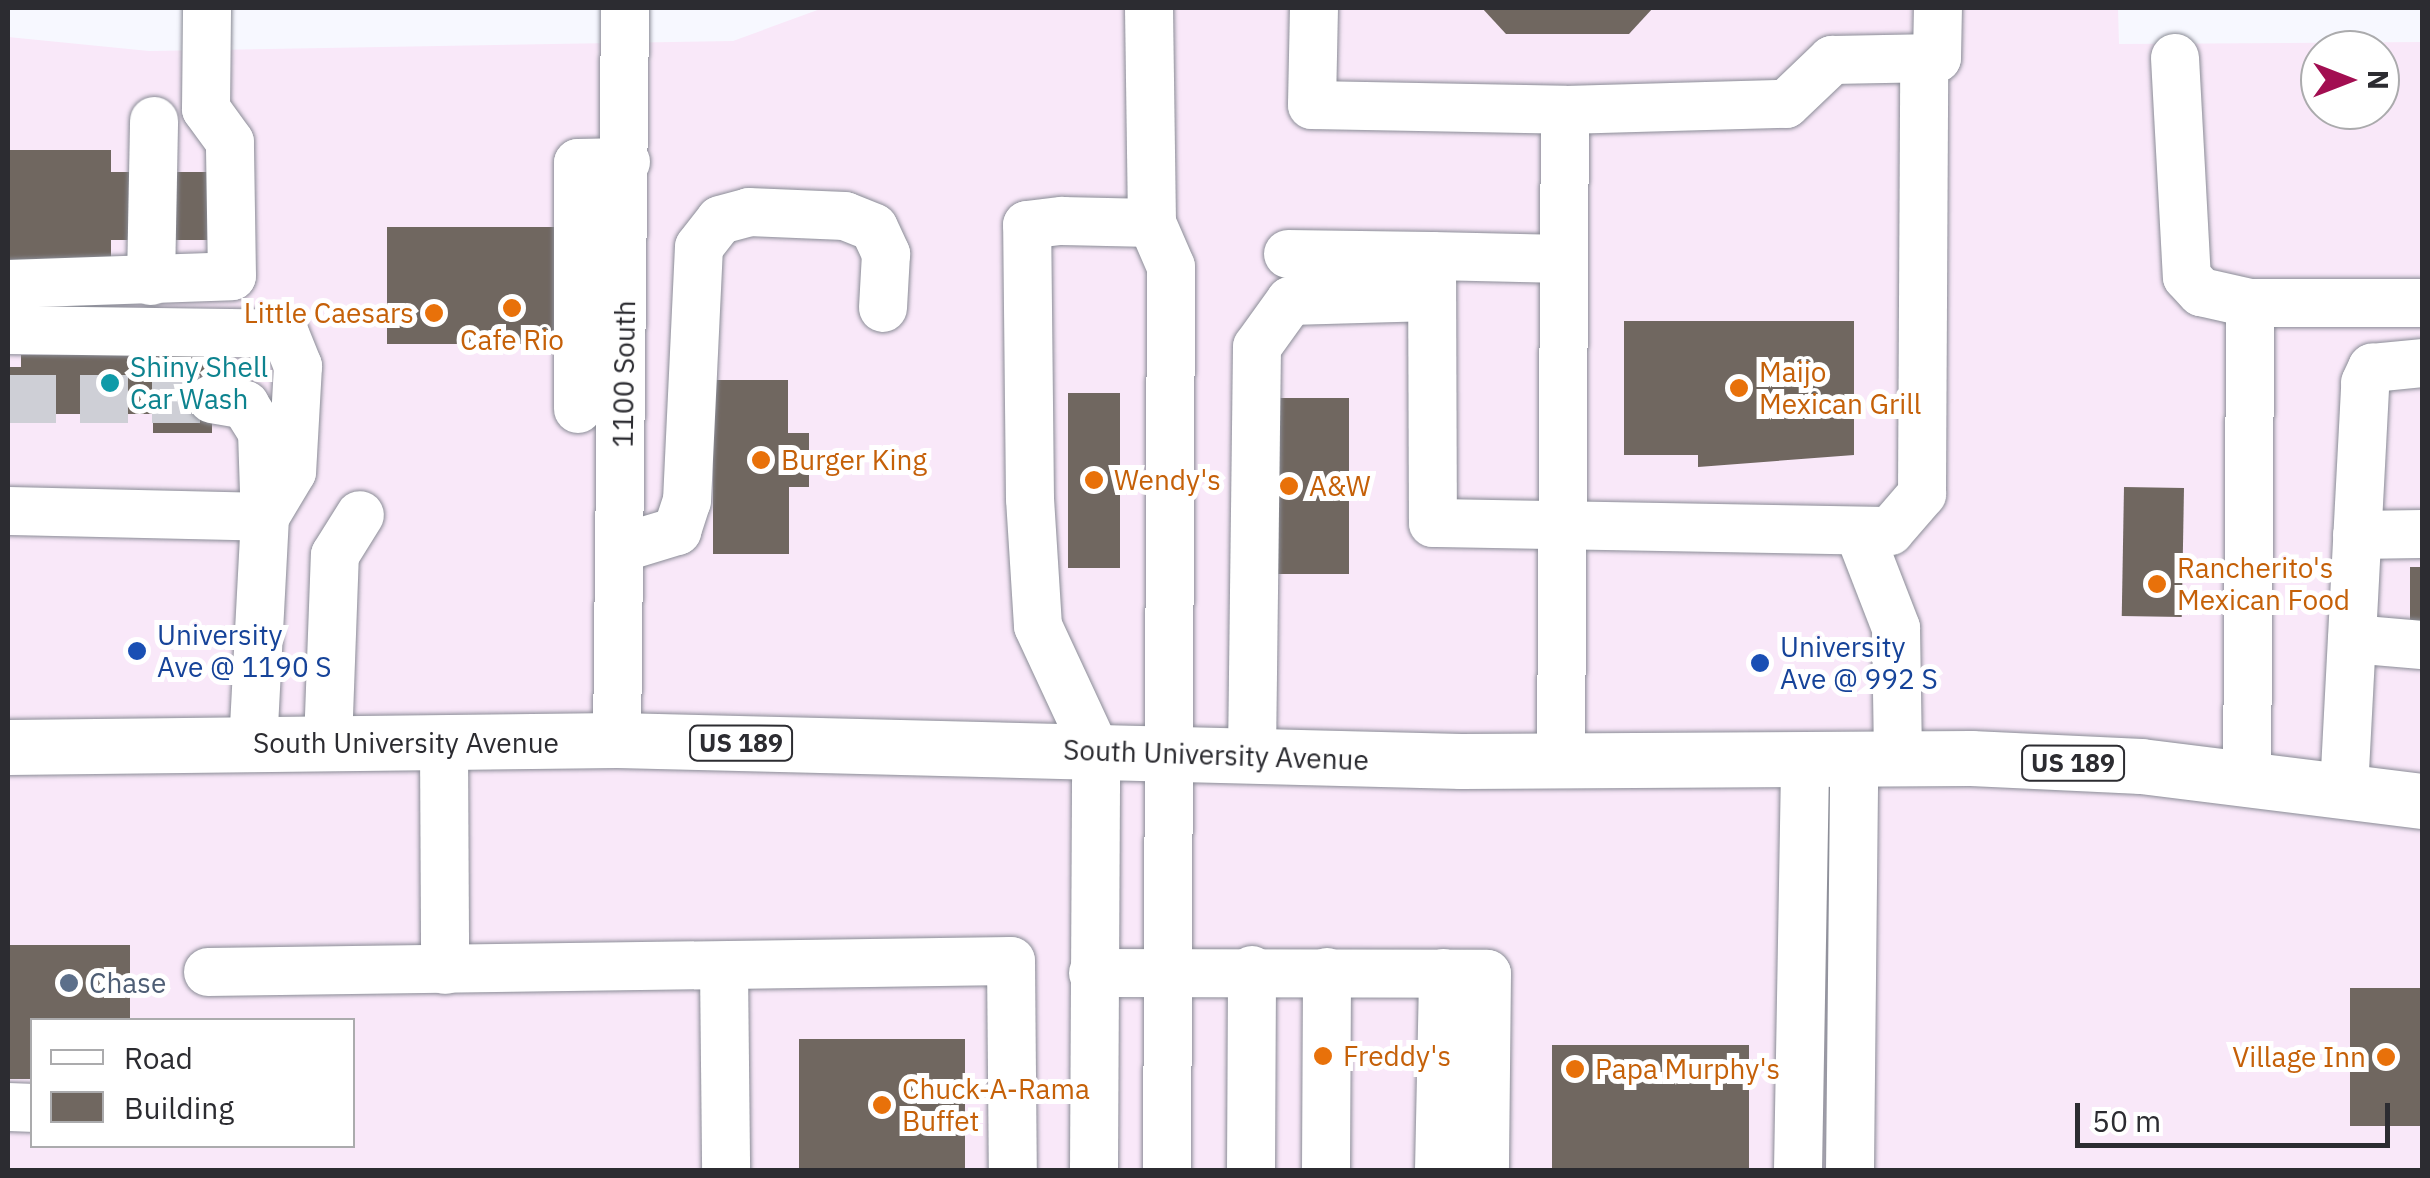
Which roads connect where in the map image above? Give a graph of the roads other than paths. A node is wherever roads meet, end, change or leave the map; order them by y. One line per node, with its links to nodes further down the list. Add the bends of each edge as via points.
1 (207, 8): 15 (street, via 206,109 230,142 232,276)
2 (625, 8): 10 (street, 1100 South)
3 (1149, 8): 11 (street)
4 (1314, 8): 8 (street, via 1312,106)
5 (1938, 8): 6 (street, via 1937,58)
6 (1924, 58): 8 (street, via 1832,60 1786,104); 29 (street, via 1922,494 1890,531)
7 (2176, 58): 17 (street, via 2187,278 2201,292)
8 (1566, 110): 13 (street)
9 (154, 121): 15 (street)
10 (626, 162): 23 (street, via 578,163); 31 (street, 1100 South)
11 (1152, 223): 39 (street, via 1027,226 1038,626); 40 (street, via 1172,267)
12 (1288, 254): 14 (street)
13 (1564, 259): 14 (street); 27 (street)
14 (1432, 277): 27 (street, via 1433,523); 41 (street, via 1290,301 1257,346)
15 (150, 281): 16 (street)
16 (8, 284)
17 (2250, 302): 18 (street); 44 (street)
18 (2422, 303)
19 (883, 308): 31 (street, via 886,254 874,228 845,216 720,220 699,247 687,501 677,531)
20 (8, 330): 26 (street, via 286,334 298,366 292,472)
21 (2422, 363): 30 (street, via 2372,368)
22 (212, 399): 26 (street, via 245,405 262,432)
23 (578, 409)
24 (8, 510): 26 (street)
25 (360, 515): 35 (street, via 335,555)
26 (265, 517): 36 (street)
27 (1563, 523): 29 (street); 43 (street)
28 (2422, 534): 30 (street)
29 (1860, 535): 42 (street, via 1896,628)
30 (2357, 535): 32 (street)
31 (621, 548): 34 (street, 1100 South)
32 (2352, 639): 33 (street); 45 (street)
33 (2422, 645)
34 (617, 740): 37 (highway, South University Avenue / US 189); 39 (highway, South University Avenue / US 189)
35 (328, 743): 36 (highway, South University Avenue / US 189); 37 (highway, South University Avenue / US 189)
36 (253, 744): 38 (highway, South University Avenue / US 189)
37 (444, 746): 49 (street)
38 (8, 748)
39 (1096, 752): 40 (highway, South University Avenue / US 189); 53 (street)
40 (1166, 754): 41 (highway, South University Avenue / US 189); 48 (street)
41 (1252, 756): 43 (highway, South University Avenue / US 189)
42 (1852, 759): 43 (highway, South University Avenue / US 189); 44 (highway, South University Avenue / US 189); 55 (street); 56 (street)
43 (1561, 760)
44 (2248, 778): 45 (highway, South University Avenue / US 189)
45 (2344, 790): 46 (highway, South University Avenue / US 189)
46 (2422, 801)
47 (724, 968): 49 (street); 57 (street); 58 (street, via 1011,962)
48 (1166, 969): 50 (street); 53 (street); 60 (street)
49 (446, 970): 51 (street)
50 (1252, 970): 52 (street); 61 (street)
51 (208, 972)
52 (1326, 972): 54 (street); 62 (street)
53 (1093, 973): 59 (street)
54 (1442, 973): 63 (street); 64 (street, via 1487,974)
55 (1800, 978): 56 (street); 65 (street)
56 (1850, 978): 66 (street)
57 (726, 1170)
58 (1013, 1170)
59 (1094, 1170)
60 (1167, 1170)
61 (1251, 1170)
62 (1326, 1170)
63 (1439, 1170)
64 (1485, 1170)
65 (1798, 1170)
66 (1850, 1170)

